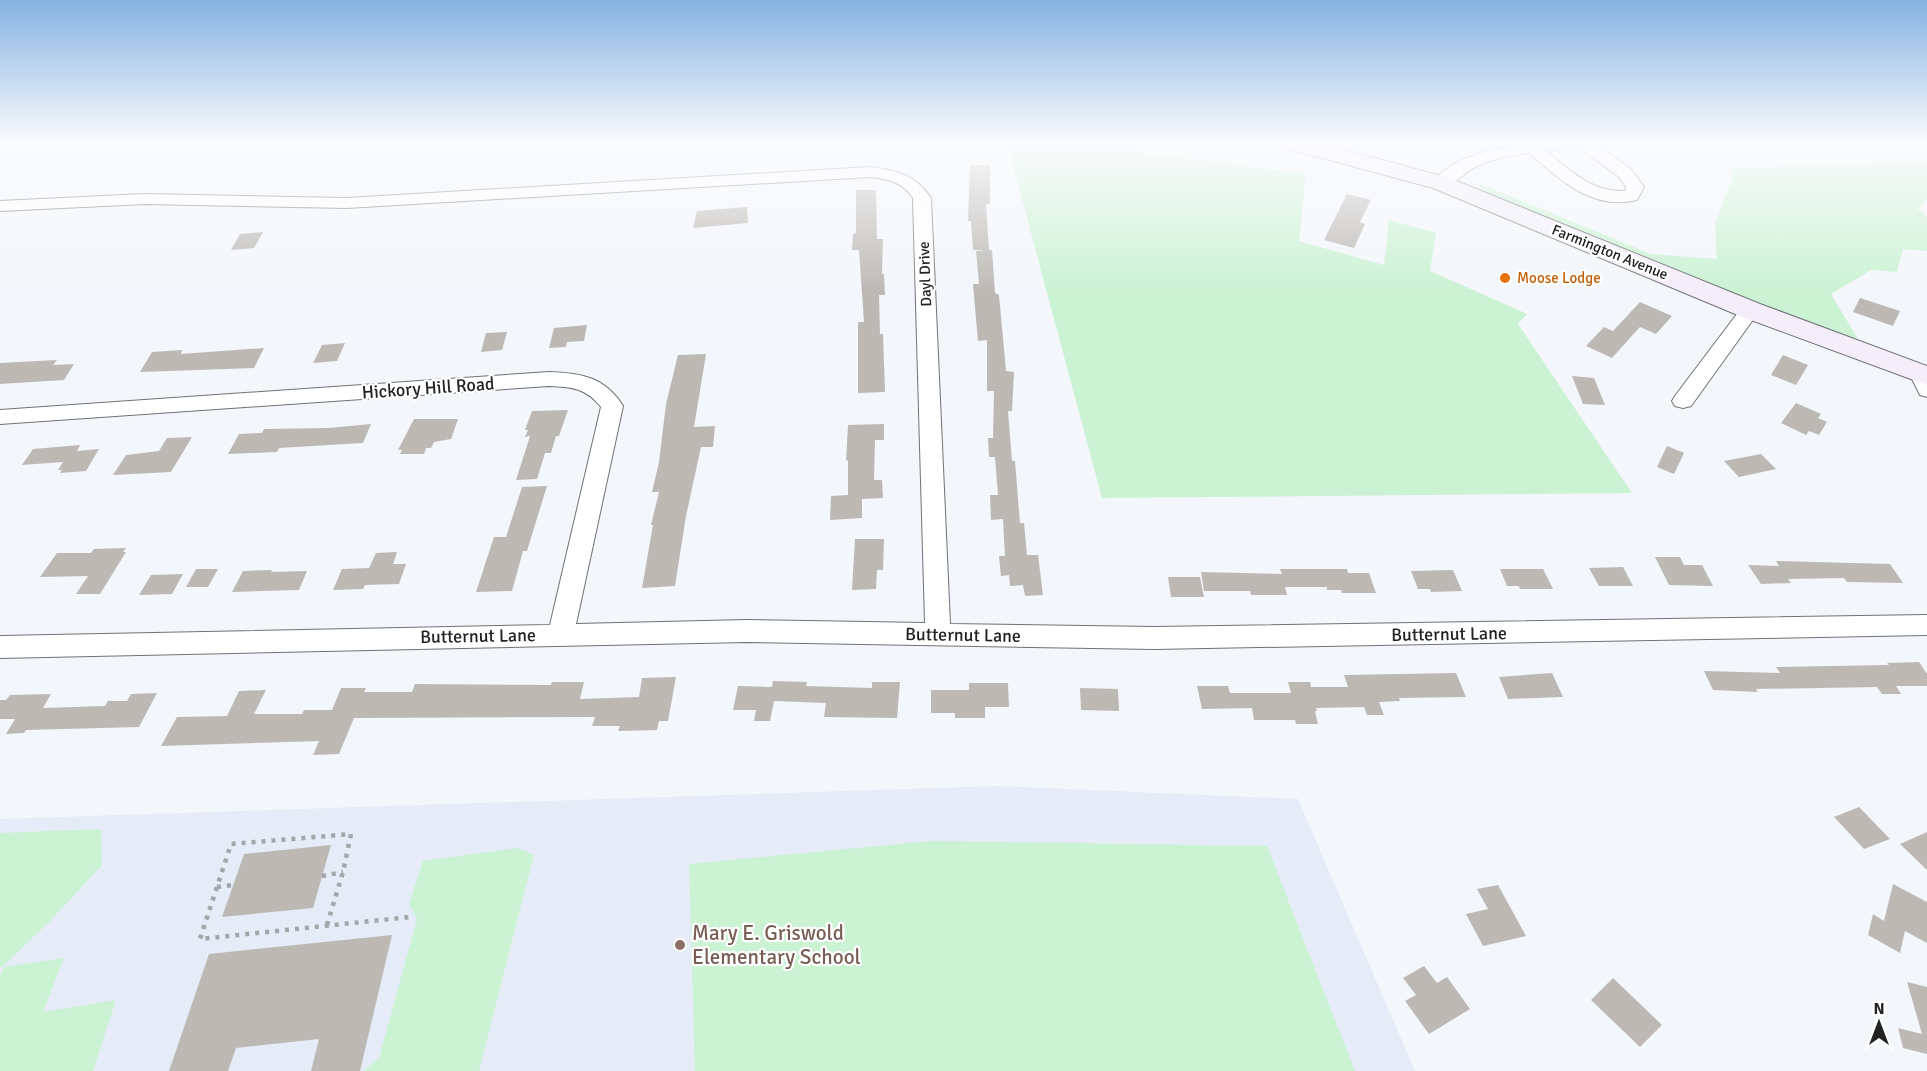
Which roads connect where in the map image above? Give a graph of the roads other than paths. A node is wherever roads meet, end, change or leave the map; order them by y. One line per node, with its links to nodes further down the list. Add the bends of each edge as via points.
1 (533, 192): 6 (street, Dayl Drive, via 347,203 145,199)
2 (919, 192): 13 (street, Dayl Drive)
3 (1463, 192): 7 (main road, Farmington Avenue)
4 (1593, 192): 5 (street, via 1607,197 1630,196)
5 (1632, 192)
6 (0, 206)
7 (1750, 310): 8 (main road, Farmington Avenue); 9 (street)
8 (1925, 380)
9 (1683, 401)
10 (0, 417): 12 (street, Hickory Hill Road, via 579,380 599,388 612,406)
11 (1927, 625): 13 (street, Butternut Lane, via 1154,638)
12 (561, 634): 13 (street, Butternut Lane, via 747,631); 14 (street, Butternut Lane)
13 (938, 635)
14 (0, 647)

